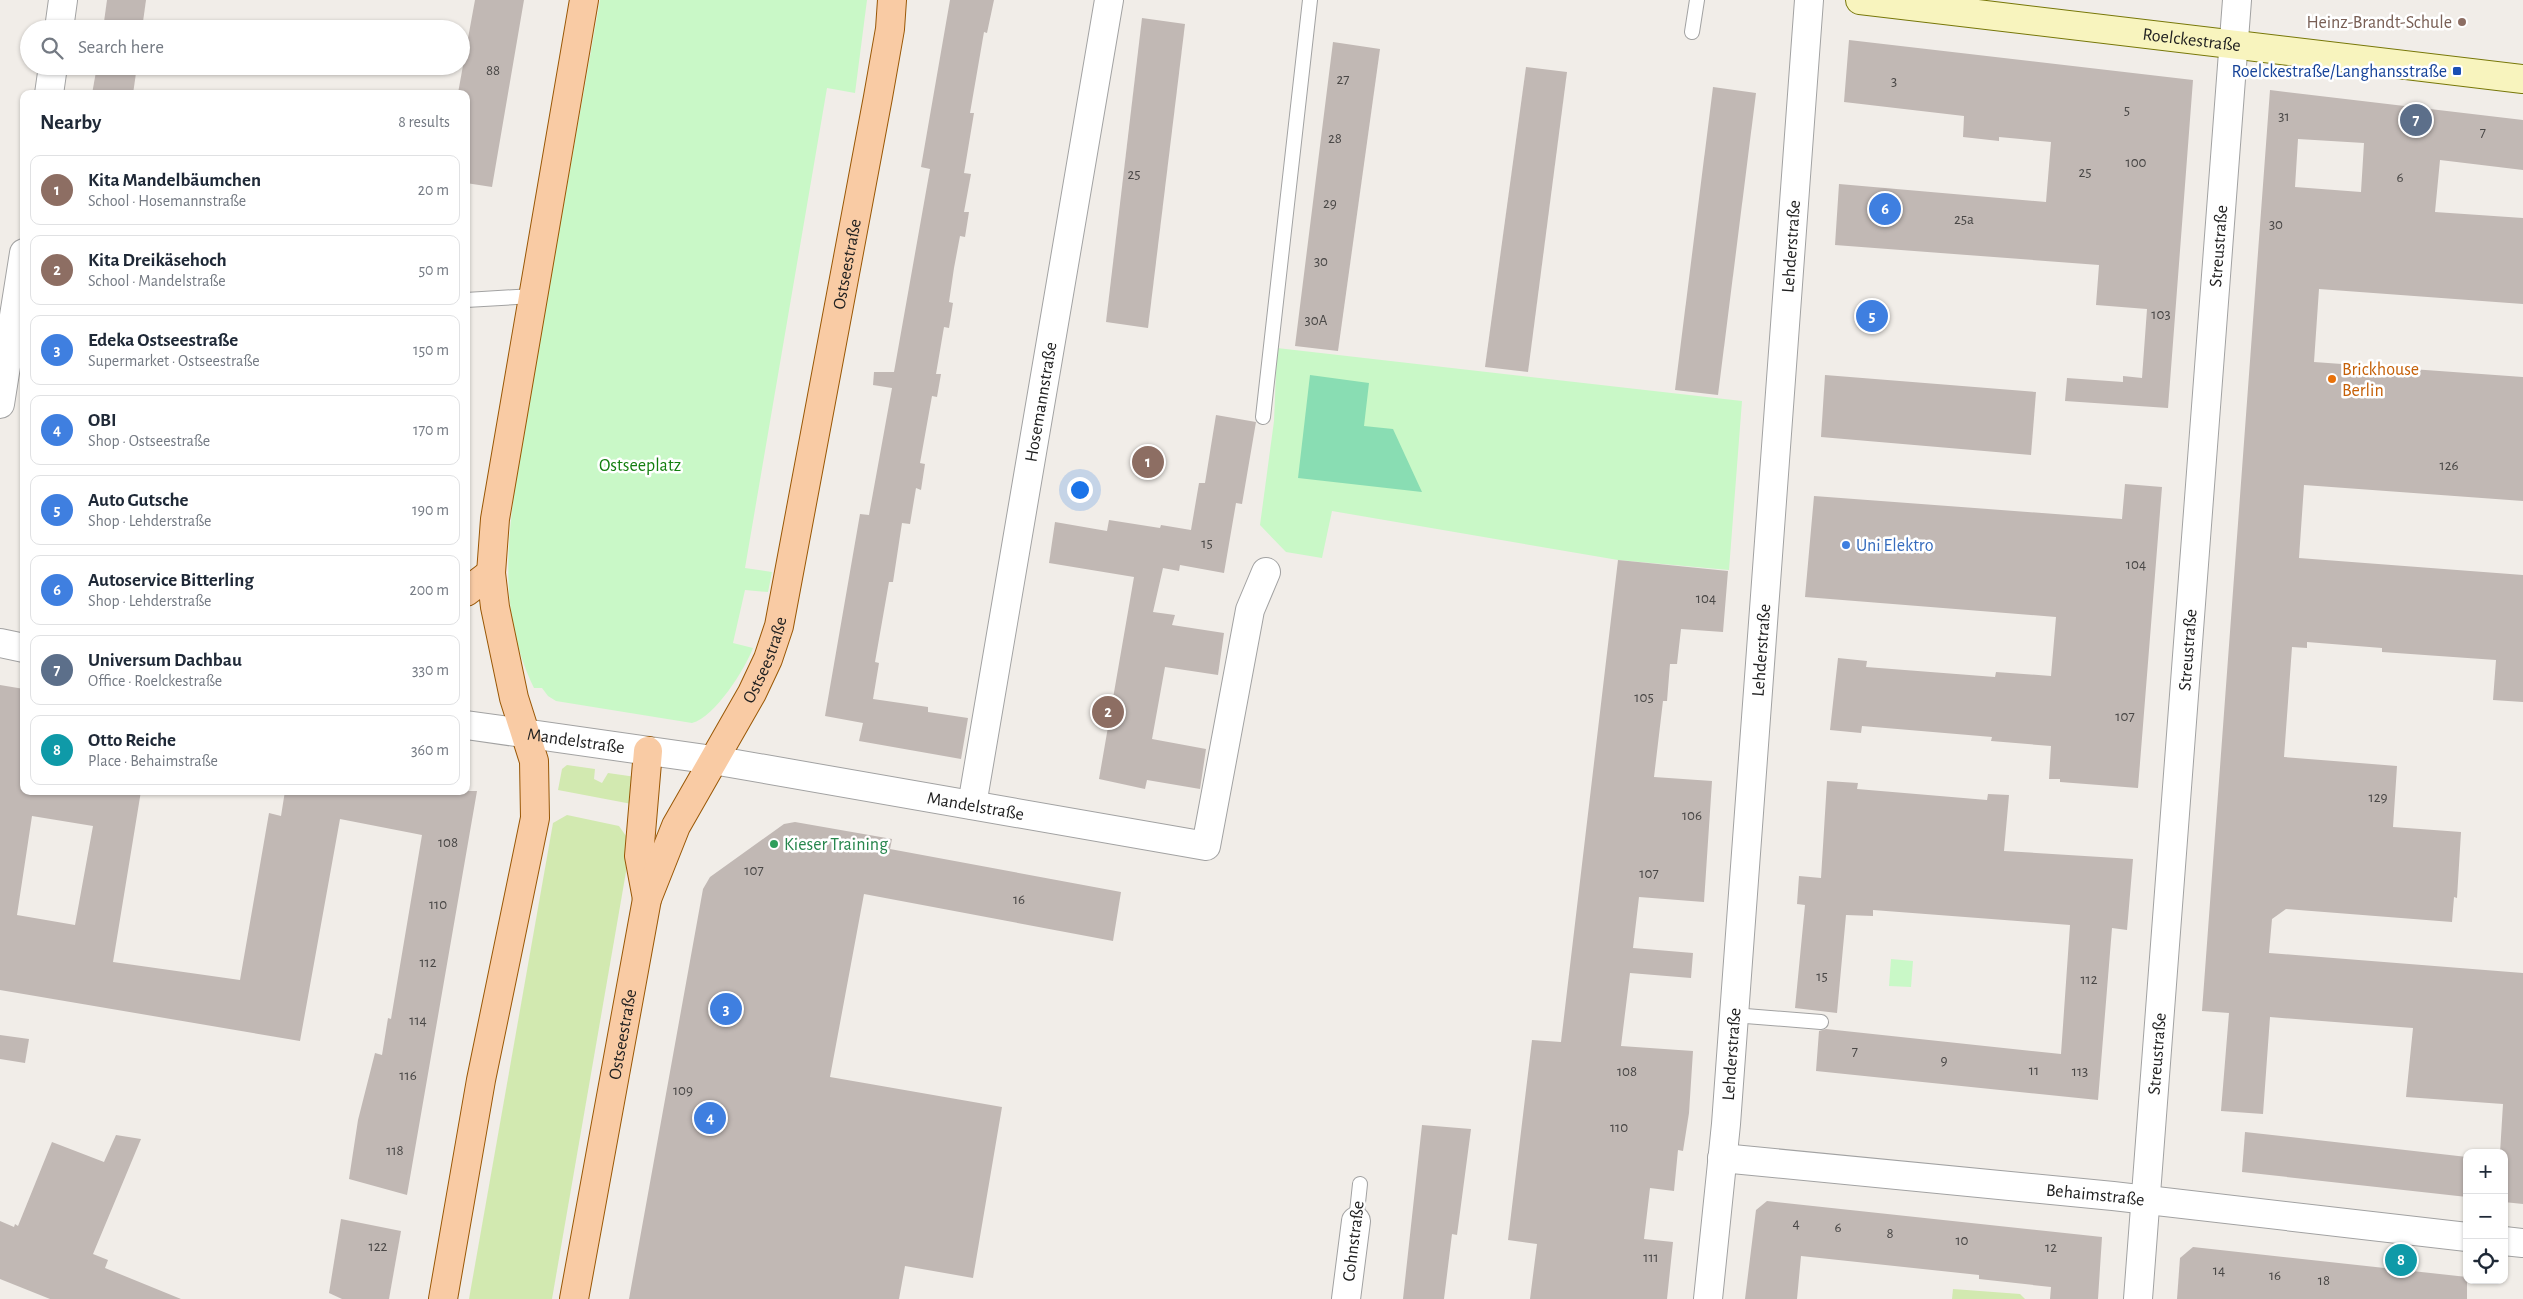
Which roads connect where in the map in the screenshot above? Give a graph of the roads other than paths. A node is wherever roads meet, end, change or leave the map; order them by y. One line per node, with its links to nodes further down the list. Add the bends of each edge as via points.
1 (64, 0): 10 (street)
2 (584, 0): 17 (main road)
3 (892, 0): 29 (main road, Ostseestraße, via 878,97 779,626 752,694)
4 (1109, 0): 30 (street, Hosemannstraße)
5 (1310, 0): 20 (lane)
6 (1696, 0): 11 (lane)
7 (1809, 0): 32 (street, Lehderstraße)
8 (1860, 0): 12 (street, Roelckestraße)
9 (2236, 0): 12 (street, Streustraße)
10 (61, 20)
11 (1692, 32)
12 (2234, 45): 14 (street, Roelckestraße); 36 (street, Streustraße)
13 (52, 75): 15 (street)
14 (2523, 79)
15 (50, 90)
16 (20, 278): 19 (street)
17 (533, 296): 18 (lane); 21 (main road, via 495,519)
18 (470, 300)
19 (0, 404)
20 (1263, 416)
21 (490, 572): 23 (main road); 27 (main road, via 514,698)
22 (1266, 572): 30 (street, Mandelstraße, via 1250,610 1206,846)
23 (470, 589)
24 (0, 643): 25 (street)
25 (20, 647)
26 (470, 725): 27 (street, Mandelstraße)
27 (527, 735): 28 (street, Mandelstraße); 41 (main road, via 534,761 535,818 480,1080)
28 (648, 751): 29 (street, Mandelstraße); 31 (main road, via 639,856)
29 (713, 760): 30 (street, Mandelstraße); 31 (main road, Ostseestraße, via 676,826)
30 (972, 805)
31 (647, 899): 42 (main road, Ostseestraße)
32 (1733, 1015): 33 (lane); 34 (street, Lehderstraße)
33 (1821, 1022)
34 (1722, 1158): 36 (street, Behaimstraße); 44 (street, Lehderstraße)
35 (1360, 1184): 37 (lane, Cohnstraße)
36 (2145, 1199): 38 (street, Behaimstraße); 45 (street, Streustraße)
37 (1356, 1221): 43 (street, Cohnstraße)
38 (2463, 1236)
39 (2508, 1241): 40 (street)
40 (2523, 1243)
41 (443, 1299)
42 (574, 1299)
43 (1346, 1299)
44 (1708, 1299)
45 (2138, 1299)

